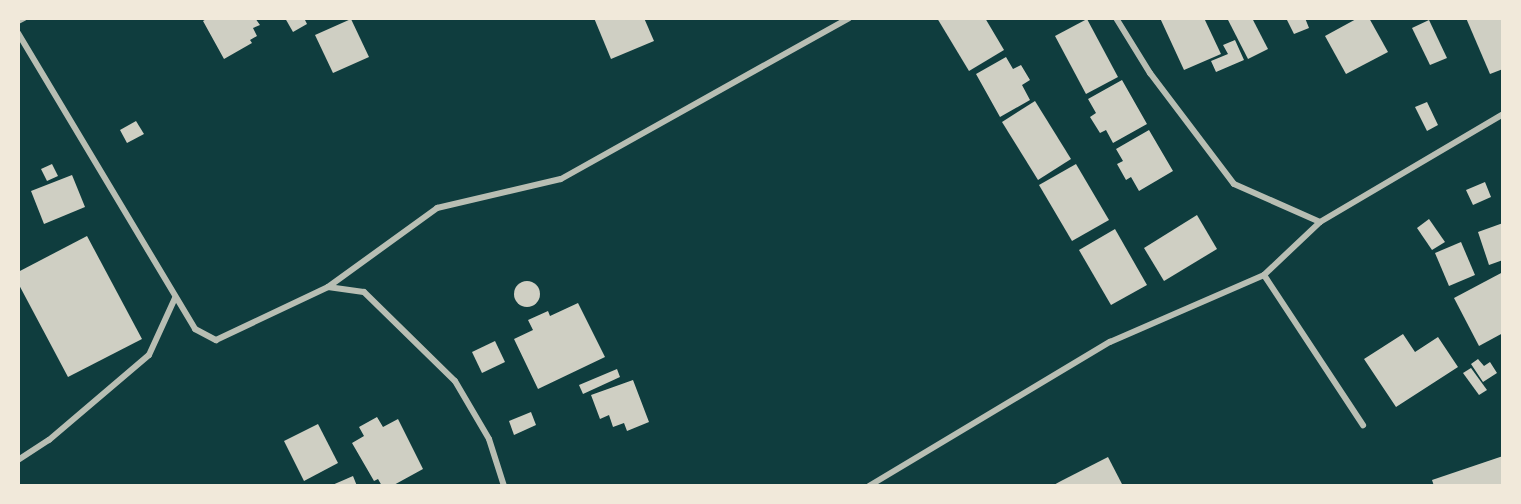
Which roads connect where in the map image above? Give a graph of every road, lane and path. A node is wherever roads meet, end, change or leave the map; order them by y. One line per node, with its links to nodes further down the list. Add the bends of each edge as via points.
1 (24, 18): 4 (street)
2 (849, 18): 9 (street, via 561,179 437,208)
3 (1116, 18): 7 (street, via 1150,73 1234,184)
4 (18, 21)
5 (18, 33): 10 (street)
6 (1503, 114): 7 (street)
7 (1320, 222): 8 (street)
8 (1264, 275): 11 (street); 14 (street, via 1110,342)
9 (328, 287): 10 (street, via 216,340 195,329); 13 (street, via 364,292 455,381 489,439)
10 (175, 298): 12 (street, via 149,356 50,440)
11 (1363, 425)
12 (18, 460)
13 (504, 486)
14 (869, 486)

